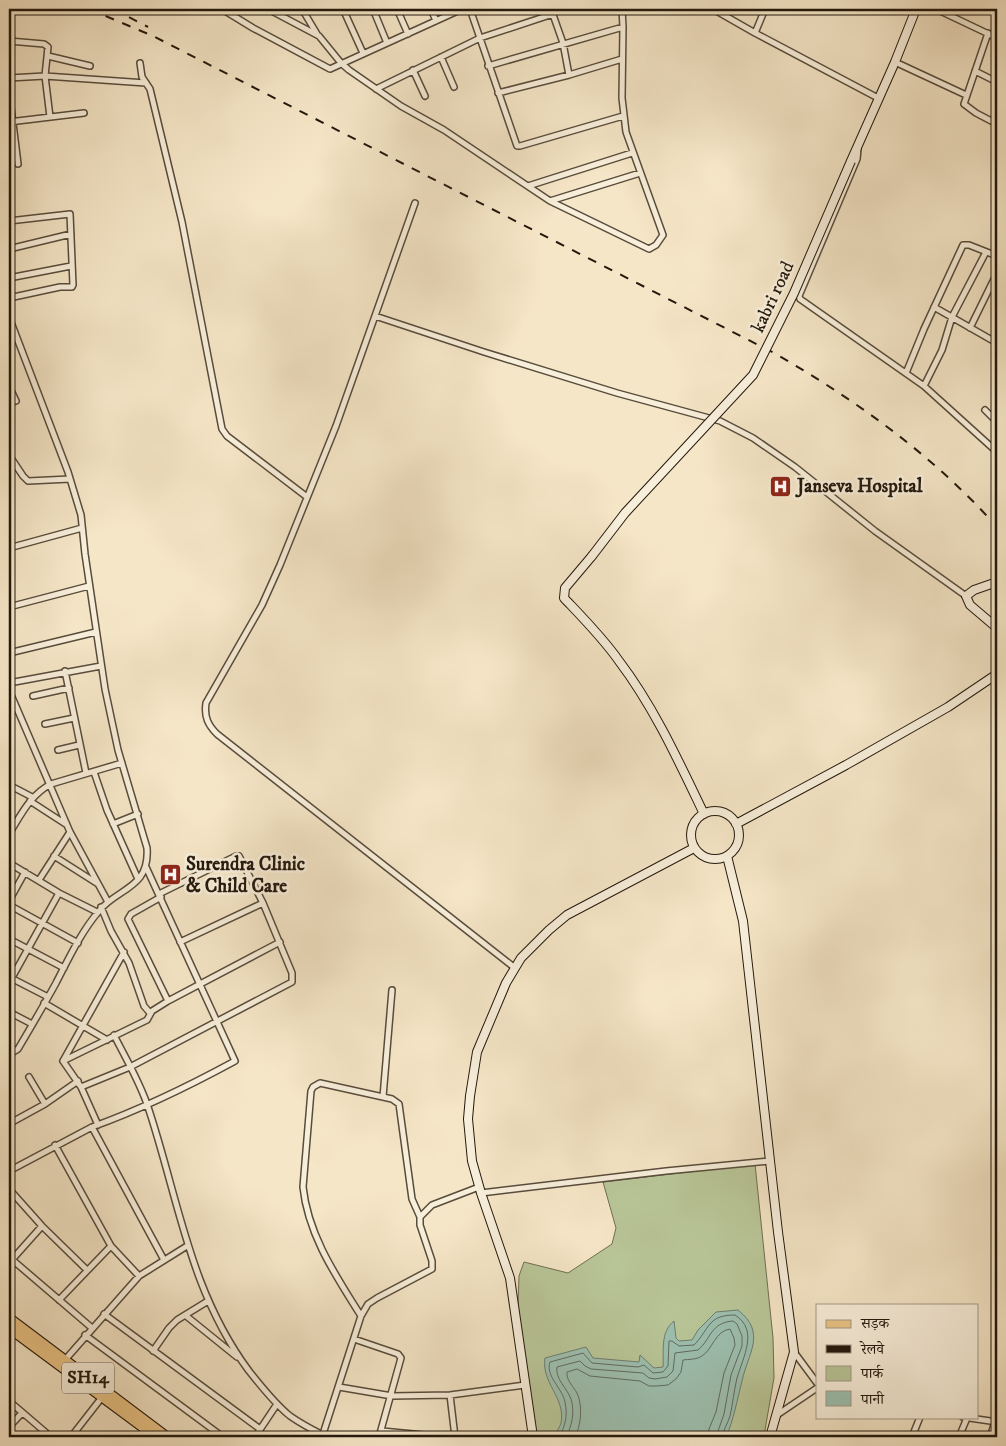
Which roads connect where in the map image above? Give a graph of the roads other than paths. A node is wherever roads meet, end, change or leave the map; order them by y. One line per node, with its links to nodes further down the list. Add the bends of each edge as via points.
1 (222, 9): 33 (street, via 327,68)
2 (268, 9): 21 (street)
3 (302, 9): 21 (street)
4 (343, 9): 27 (street)
5 (373, 9): 25 (street)
6 (397, 9): 19 (street)
7 (431, 9): 16 (street)
8 (462, 9): 16 (street)
9 (470, 9): 22 (street)
10 (622, 9): 17 (street)
11 (713, 9): 18 (street)
12 (765, 9): 18 (street)
13 (916, 9): 31 (street, kabri road)
14 (936, 9): 20 (street)
15 (552, 11): 22 (street); 26 (street)
16 (436, 21): 19 (street)
17 (623, 27): 26 (street); 30 (street)
18 (755, 33): 49 (street)
19 (408, 34): 25 (street)
20 (988, 34): 23 (street); 37 (street)
21 (319, 36): 33 (street)
22 (480, 38): 29 (street); 35 (street)
23 (997, 38)
24 (9, 41): 28 (street, via 46,45)
25 (387, 43): 27 (street)
26 (562, 43): 35 (street); 38 (street)
27 (363, 53): 33 (street)
28 (48, 56): 34 (street); 39 (street)
29 (441, 57): 36 (street); 43 (street)
30 (622, 59): 38 (street); 51 (street)
31 (895, 62): 47 (street); 49 (street, kabri road)
32 (140, 63): 42 (street)
33 (341, 63): 44 (street)
34 (90, 66)
35 (488, 66): 46 (street)
36 (413, 70): 44 (street); 48 (street)
37 (975, 71): 41 (street); 47 (street)
38 (569, 75): 46 (street)
39 (45, 76): 40 (street); 42 (street); 52 (street)
40 (9, 78)
41 (997, 82)
42 (146, 83): 90 (street, via 182,222 222,429)
43 (454, 87)
44 (376, 89): 61 (street)
45 (9, 91): 53 (street)
46 (498, 93): 51 (street, via 518,146)
47 (966, 95): 54 (street, via 966,106)
48 (425, 96)
49 (878, 98): 55 (street, kabri road)
50 (84, 113): 52 (street)
51 (623, 116): 56 (street)
52 (50, 117): 53 (street)
53 (11, 122): 57 (street)
54 (997, 124)
55 (858, 144): 79 (street, via 856,162 799,297); 119 (street, kabri road, bridge, via 790,300 753,375 625,513 565,588 564,598 638,688)
56 (632, 153): 60 (street); 61 (street)
57 (17, 157): 58 (street); 59 (street)
58 (9, 159)
59 (18, 164)
60 (640, 173): 62 (street); 62 (street, via 663,233 661,240 651,249)
61 (528, 186): 62 (street)
62 (550, 201)
63 (415, 203): 74 (street)
64 (9, 221): 65 (street, via 70,214)
65 (72, 234): 66 (street); 69 (street)
66 (9, 249)
67 (986, 252): 68 (street); 73 (street, via 963,245); 76 (street)
68 (997, 256)
69 (71, 266): 71 (street); 72 (street, via 72,287)
70 (997, 273): 77 (street)
71 (9, 278)
72 (9, 298)
73 (934, 307): 76 (street); 79 (street)
74 (376, 316): 90 (street); 96 (street, via 484,352 720,421 753,438 795,467 875,531)
75 (9, 317): 89 (street)
76 (952, 317): 77 (street); 81 (street, via 945,341)
77 (970, 328): 78 (street)
78 (997, 343)
79 (906, 373): 81 (street)
80 (9, 386): 82 (street)
81 (924, 386): 85 (street)
82 (16, 401)
83 (985, 410): 84 (street)
84 (997, 422)
85 (997, 452)
86 (9, 455): 87 (street)
87 (15, 464): 88 (street); 89 (street, via 28,480)
88 (9, 468)
89 (70, 479): 91 (street)
90 (307, 498): 149 (street, via 262,605 206,703 208,724)
91 (82, 528): 93 (street); 95 (street)
92 (9, 534): 93 (street)
93 (11, 547)
94 (997, 582): 96 (street)
95 (89, 586): 97 (street); 99 (street)
96 (966, 596): 98 (street, via 970,605)
97 (9, 607)
98 (997, 628)
99 (96, 632): 100 (street); 101 (street)
100 (9, 653)
101 (101, 666): 102 (street); 112 (street)
102 (65, 672): 104 (street); 105 (street)
103 (997, 674): 121 (street, via 948,707)
104 (9, 683)
105 (69, 688): 107 (street); 108 (street)
106 (9, 690): 115 (street)
107 (33, 696)
108 (74, 718): 109 (street); 110 (street)
109 (45, 724)
110 (79, 745): 111 (street); 114 (street)
111 (58, 750)
112 (122, 763): 113 (street); 118 (street)
113 (94, 772): 114 (street); 120 (street)
114 (86, 773): 115 (street)
115 (51, 784): 117 (street); 122 (street)
116 (9, 785): 117 (street)
117 (31, 799): 122 (street); 124 (street)
118 (138, 814): 120 (street); 129 (street, via 147,848)
119 (704, 814): 121 (street, via 721,812); 125 (street, via 692,830)
120 (114, 824): 131 (street)
121 (736, 824): 127 (street, via 738,841)
122 (67, 825): 123 (street)
123 (70, 832): 126 (street); 133 (street)
124 (9, 834)
125 (694, 848): 127 (street, via 709,859); 149 (street, via 568,915 521,958)
126 (54, 856): 132 (street); 133 (street)
127 (727, 856): 176 (street, via 743,921)
128 (9, 863): 130 (street)
129 (146, 867): 131 (street); 135 (street)
130 (25, 872): 132 (street); 138 (street)
131 (138, 879): 136 (street)
132 (39, 880): 134 (street)
133 (98, 884): 136 (street)
134 (59, 893): 140 (street); 141 (street)
135 (160, 896): 137 (street, via 237,856); 143 (street); 154 (street, via 128,919)
136 (108, 902): 139 (street)
137 (263, 902): 143 (street); 144 (street)
138 (9, 903): 141 (street)
139 (101, 907): 140 (street); 147 (street, via 110,931)
140 (97, 912): 145 (street)
141 (41, 923): 145 (street); 146 (street)
142 (9, 939): 146 (street)
143 (180, 942): 151 (street)
144 (280, 942): 151 (street); 158 (street, via 292,982)
145 (78, 943): 148 (street)
146 (27, 949): 148 (street); 150 (street)
147 (124, 952): 157 (street, via 142,1003); 160 (street)
148 (64, 968): 153 (street)
149 (516, 968): 179 (street, via 506,983 477,1052 468,1120 472,1161)
150 (10, 979): 153 (street)
151 (201, 984): 154 (street); 158 (street)
152 (392, 990): 169 (street)
153 (48, 997): 155 (street)
154 (168, 1001): 157 (street)
155 (44, 1003): 159 (street); 160 (street)
156 (9, 1012): 159 (street)
157 (150, 1013): 161 (street, via 148,1019)
158 (218, 1020): 165 (street); 171 (street, via 235,1060)
159 (32, 1024): 163 (street, via 18,1049)
160 (84, 1026): 162 (street); 164 (street)
161 (114, 1035): 162 (street); 165 (street)
162 (107, 1040): 164 (street)
163 (9, 1051)
164 (63, 1061): 167 (street)
165 (130, 1067): 168 (street); 171 (street)
166 (29, 1077): 170 (street)
167 (78, 1081): 168 (street); 170 (street)
168 (81, 1087): 173 (street)
169 (383, 1097): 180 (street, via 400,1106 412,1199); 192 (street, via 325,1084 316,1085 311,1091 303,1187 308,1217 318,1241)
170 (45, 1104): 172 (street, via 14,1121)
171 (148, 1106): 173 (street); 183 (street)
172 (9, 1120)
173 (98, 1124): 174 (street)
174 (92, 1127): 175 (street); 185 (street)
175 (55, 1145): 177 (street); 182 (street)
176 (770, 1161): 179 (street); 199 (street)
177 (9, 1171)
178 (9, 1189): 181 (street)
179 (480, 1190): 180 (street, via 432,1205); 203 (street, via 510,1278)
180 (420, 1217): 192 (street, via 432,1269 377,1298 368,1304)
181 (42, 1226): 184 (street); 186 (street)
182 (111, 1246): 186 (street); 187 (street)
183 (187, 1246): 185 (street); 189 (street)
184 (10, 1260): 188 (street)
185 (164, 1260): 187 (street)
186 (88, 1270): 188 (street)
187 (139, 1276): 190 (street)
188 (59, 1300): 195 (street)
189 (208, 1301): 191 (street); 200 (street)
190 (104, 1314): 195 (street); 198 (street)
191 (184, 1315): 198 (street, via 169,1328); 200 (street)
192 (361, 1316): 197 (street)
193 (9, 1318): 201 (main road, SH14)
194 (9, 1328): 201 (main road, SH14)
195 (92, 1328): 196 (street)
196 (86, 1335): 201 (street); 226 (street)
197 (354, 1338): 204 (street); 208 (street, via 400,1356)
198 (153, 1351): 218 (street)
199 (794, 1352): 202 (street); 213 (street)
200 (242, 1360): 210 (street)
201 (62, 1363): 206 (main road, SH14)
202 (816, 1382)
203 (526, 1385): 207 (street); 231 (street)
204 (339, 1387): 208 (street); 220 (street)
205 (816, 1389): 213 (street)
206 (104, 1395): 211 (main road, SH14); 223 (street)
207 (450, 1395): 208 (street); 230 (street)
208 (392, 1396): 219 (street)
209 (9, 1401): 212 (street)
210 (278, 1404): 218 (street); 220 (street)
211 (125, 1410): 224 (main road, SH14); 225 (main road, SH14)
212 (22, 1413): 217 (street); 222 (street)
213 (777, 1415): 232 (street)
214 (920, 1418): 233 (street)
215 (967, 1418): 216 (street); 234 (street)
216 (996, 1422): 235 (street)
217 (9, 1427)
218 (260, 1429): 227 (street)
219 (382, 1431): 221 (street); 228 (street)
220 (322, 1436)
221 (412, 1436): 229 (street)
222 (51, 1437)
223 (71, 1437)
224 (156, 1437)
225 (167, 1437)
226 (223, 1437)
227 (254, 1437)
228 (379, 1437)
229 (445, 1437)
230 (455, 1437)
231 (533, 1437)
232 (770, 1437)
233 (912, 1437)
234 (959, 1437)
235 (990, 1437)

